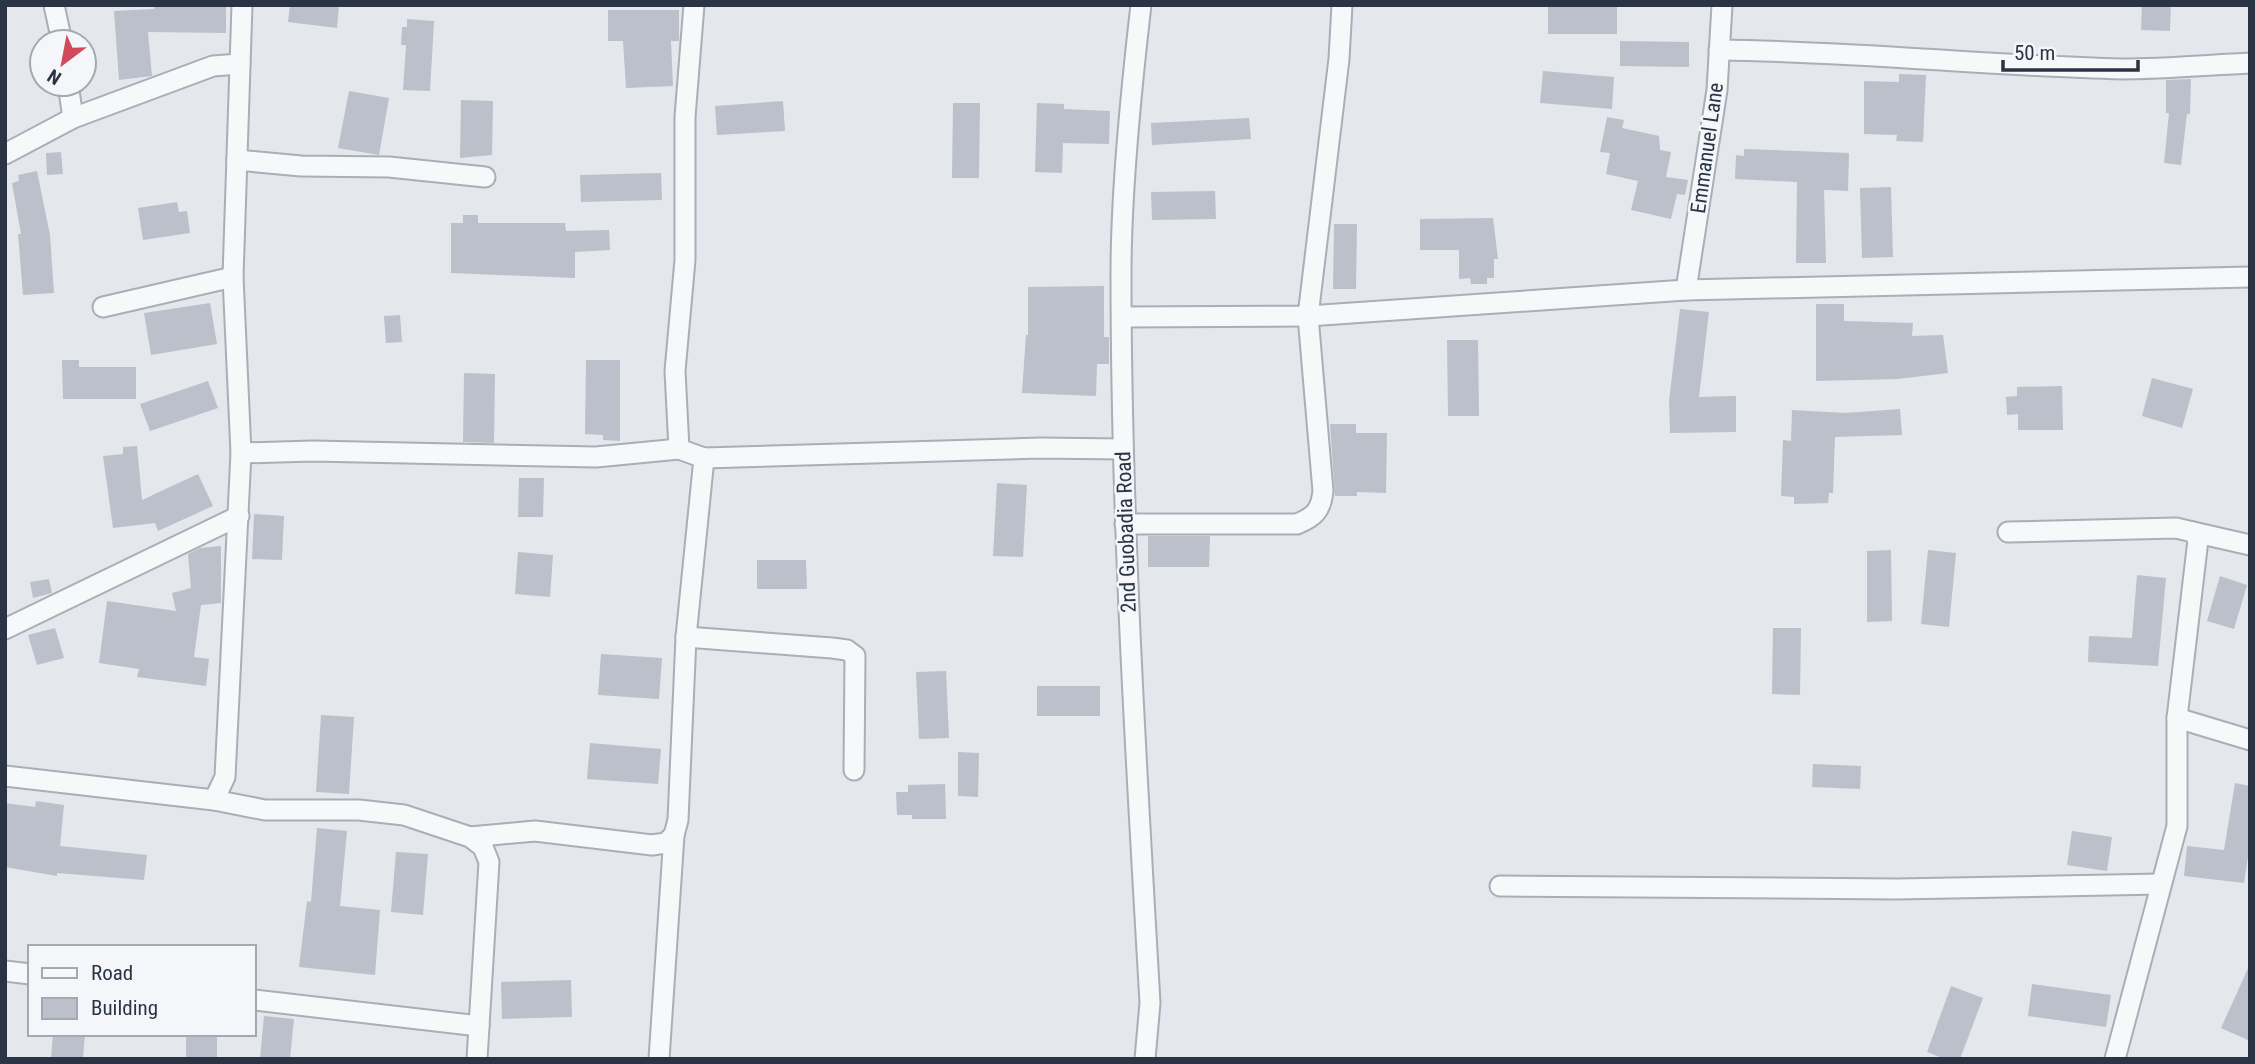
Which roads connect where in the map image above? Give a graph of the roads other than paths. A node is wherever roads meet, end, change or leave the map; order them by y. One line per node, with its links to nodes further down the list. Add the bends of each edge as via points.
1 (54, 5): 7 (street)
2 (242, 5): 10 (street)
3 (694, 5): 22 (street, via 685,117 685,260 675,371)
4 (1141, 5): 21 (street, 2nd Guobadia Road, via 1122,261)
5 (1342, 5): 20 (street)
6 (1722, 5): 8 (street, Emmanuel Lane)
7 (59, 28)
8 (1719, 50): 9 (street, via 1825,51 2125,69); 18 (street, Emmanuel Lane)
9 (2250, 63)
10 (240, 64): 12 (street, via 213,66); 14 (street)
11 (70, 98): 12 (street)
12 (73, 118): 13 (street)
13 (5, 154)
14 (237, 160): 15 (street); 17 (street)
15 (485, 177)
16 (2250, 276): 18 (street)
17 (233, 277): 19 (street); 24 (street)
18 (1686, 290): 20 (street)
19 (103, 307)
20 (1308, 316): 21 (street); 27 (street, via 1324,491 1322,506 1313,517 1297,524)
21 (1124, 317): 23 (street, 2nd Guobadia Road)
22 (679, 449): 24 (street, via 596,457); 25 (street)
23 (1123, 449): 25 (street); 27 (street, 2nd Guobadia Road)
24 (241, 453): 26 (street)
25 (704, 458): 33 (street)
26 (239, 518): 31 (street, via 118,568 50,607); 32 (street); 38 (street, via 225,777)
27 (1125, 524): 49 (street, 2nd Guobadia Road, via 1150,1003)
28 (2008, 532): 29 (street, via 2176,528)
29 (2193, 532): 30 (street); 34 (street, via 2198,540)
30 (2250, 545)
31 (5, 623)
32 (5, 629)
33 (686, 637): 36 (street, via 832,648 855,656); 39 (street)
34 (2177, 718): 35 (street); 41 (street, via 2177,826)
35 (2250, 740)
36 (854, 770)
37 (5, 776): 38 (street)
38 (214, 800): 40 (street, via 265,810 382,811)
39 (674, 835): 40 (street, via 666,844 652,845 535,831); 48 (street)
40 (470, 836): 46 (street, via 483,847 489,862)
41 (2161, 884): 42 (street, via 1897,890); 50 (street)
42 (1500, 886)
43 (5, 971): 44 (street)
44 (28, 974)
45 (256, 1000): 46 (street)
46 (479, 1026): 47 (street)
47 (477, 1059)
48 (659, 1059)
49 (1145, 1059)
50 (2115, 1059)

